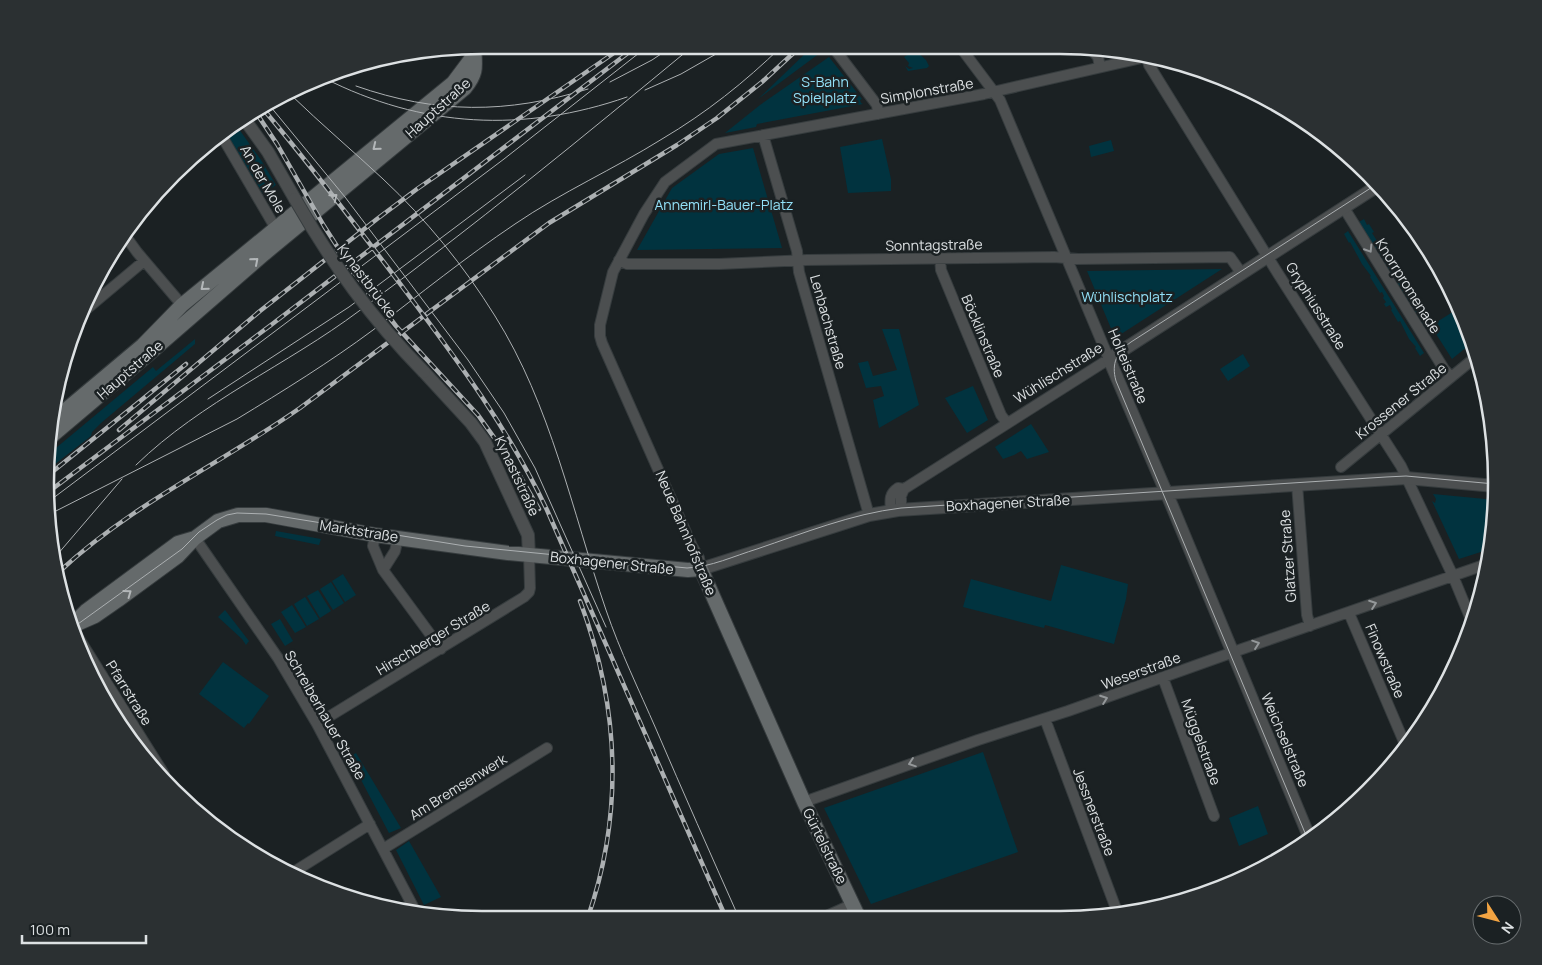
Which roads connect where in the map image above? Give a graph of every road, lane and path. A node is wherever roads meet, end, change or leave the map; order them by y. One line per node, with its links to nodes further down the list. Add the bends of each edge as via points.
1 (474, 54): 15 (main road, Hauptstraße, via 475,74 465,88)
2 (838, 54): 9 (street, via 877,105)
3 (966, 54): 8 (street, Holteistraße)
4 (1097, 56): 7 (street)
5 (1132, 60): 7 (street, Simplonstraße)
6 (1149, 63): 17 (street, Gryphiusstraße)
7 (1100, 67): 8 (street, Simplonstraße)
8 (995, 92): 9 (street, Simplonstraße); 18 (street, Holteistraße)
9 (878, 114): 11 (street, Simplonstraße)
10 (248, 124): 28 (street, Kynastbrücke, bridge, via 353,291)
11 (763, 135): 20 (street, Simplonstraße, via 716,144 665,182); 21 (street, Lenbachstraße)
12 (224, 140): 15 (street, An der Mole)
13 (1372, 189): 14 (street, Wühlischstraße)
14 (1344, 208): 17 (street, Wühlischstraße); 29 (street, Knorrpromenade, one-way to 29)
15 (279, 233): 25 (main road, Hauptstraße)
16 (129, 240): 22 (street)
17 (1268, 256): 23 (street, Wühlischstraße); 33 (street, Gryphiusstraße)
18 (1066, 257): 19 (street, Sonntagstraße); 23 (street, Sonntagstraße, via 1230,257); 26 (street, Holteistraße)
19 (940, 258): 21 (street, Sonntagstraße); 31 (street, Böcklinstraße, via 941,270)
20 (619, 260): 21 (street, Sonntagstraße, via 627,264 719,264); 46 (street, Neue Bahnhofstraße, via 609,288 600,336)
21 (797, 260): 40 (street, Lenbachstraße)
22 (144, 261): 24 (street); 25 (street)
23 (1242, 274): 26 (street, Wühlischstraße)
24 (93, 304)
25 (187, 311): 30 (main road, Hauptstraße); 32 (main road, Hauptstraße, via 143,360)
26 (1109, 358): 31 (street, Wühlischstraße); 38 (street, Holteistraße)
27 (1470, 362): 29 (street, Krossener Straße)
28 (424, 372): 44 (street, Kynaststraße, via 471,422 485,442 528,535)
29 (1451, 378): 33 (street, Krossener Straße)
30 (59, 415)
31 (1007, 423): 39 (street, Wühlischstraße, via 904,489 898,488 891,494)
32 (57, 432)
33 (1381, 434): 34 (street, Krossener Straße); 35 (street, Gryphiusstraße)
34 (1342, 467)
35 (1406, 478): 36 (street, Boxhagener Straße); 37 (street, Boxhagener Straße); 48 (street, Gryphiusstraße)
36 (1297, 484): 38 (street, Boxhagener Straße); 52 (street, Glatzer Straße)
37 (1488, 485)
38 (1166, 492): 39 (street, Boxhagener Straße); 54 (street, Holteistraße)
39 (896, 511): 40 (street, Boxhagener Straße)
40 (869, 516): 46 (street, Boxhagener Straße)
41 (374, 535): 42 (main road, Marktstraße, via 266,515 243,514 223,519); 43 (main road, Marktstraße); 47 (street, via 373,546)
42 (195, 538): 51 (main road, Marktstraße, via 178,556 95,616); 58 (street, Schreiberhauer Straße, via 278,658)
43 (398, 538): 44 (main road, Marktstraße); 47 (street, via 395,551)
44 (529, 555): 46 (main road, Boxhagener Straße); 53 (street, Hirschberger Straße, via 529,592)
45 (1480, 567): 48 (street, Weserstraße)
46 (701, 569): 62 (main road, Neue Bahnhofstraße)
47 (383, 570): 53 (street)
48 (1453, 576): 49 (street, Weserstraße, one-way to 48); 50 (street, Gryphiusstraße)
49 (1349, 612): 52 (street, Weserstraße); 59 (street, Finowstraße)
50 (1468, 612)
51 (78, 624)
52 (1310, 626): 54 (street, Weserstraße, one-way to 52)
53 (441, 648): 58 (street, Hirschberger Straße)
54 (1232, 653): 56 (street, Weserstraße); 65 (street, Weichselstraße)
55 (93, 662): 61 (street, Pfarrstraße)
56 (1162, 678): 57 (street, Weserstraße, one-way to 56); 63 (street, Müggelstraße)
57 (1045, 719): 62 (street, Weserstraße, one-way to 62, via 973,741); 70 (street, Jessnerstraße)
58 (317, 724): 64 (street, Schreiberhauer Straße)
59 (1403, 740)
60 (547, 748): 66 (street, Am Bremsenwerk)
61 (154, 758)
62 (804, 802): 68 (main road, Gürtelstraße)
63 (1214, 816)
64 (370, 824): 66 (street, Schreiberhauer Straße); 67 (street)
65 (1307, 833)
66 (383, 849): 69 (street, Schreiberhauer Straße)
67 (298, 869)
68 (853, 904): 71 (street); 72 (main road, Gürtelstraße)
69 (413, 905)
70 (1116, 908)
71 (838, 911)
72 (856, 911)

